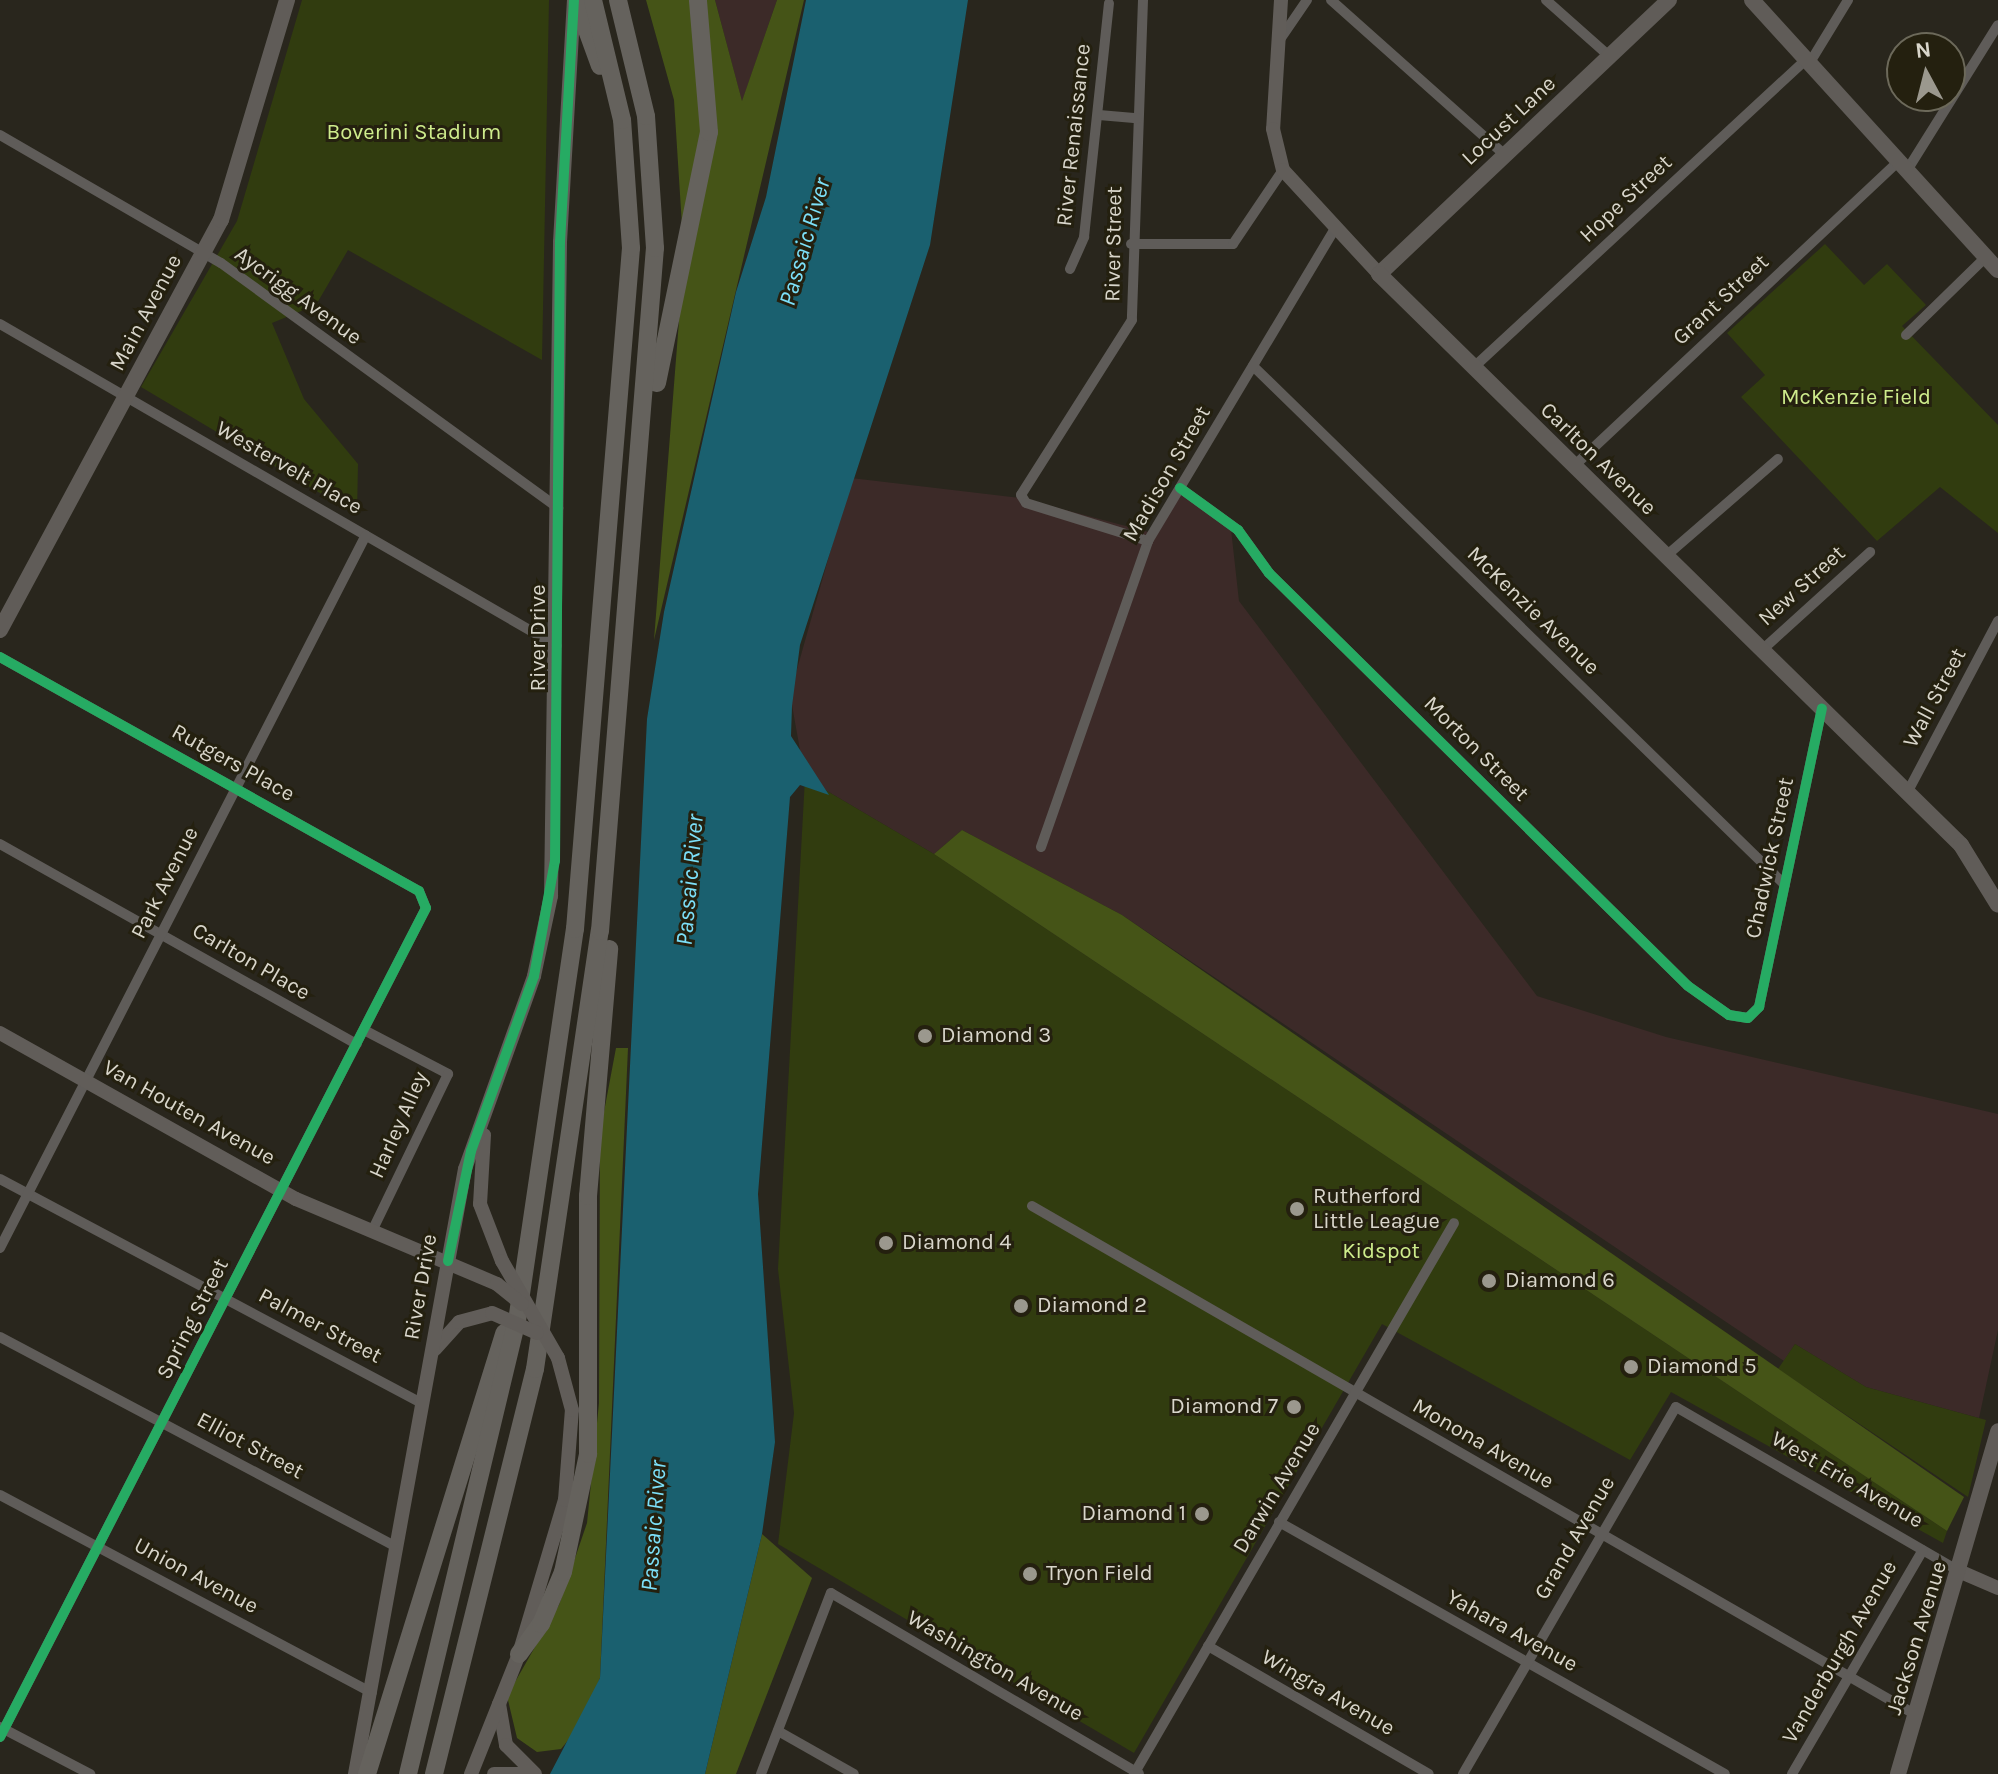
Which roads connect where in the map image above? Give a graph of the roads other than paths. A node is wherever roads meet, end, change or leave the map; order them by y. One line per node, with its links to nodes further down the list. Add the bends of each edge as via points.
1 (287, 0): 28 (main road, Main Avenue, via 233,195)
2 (575, 0): 22 (highway); 42 (main road, River Drive, via 560,242)
3 (593, 0): 22 (highway)
4 (618, 0): 38 (highway, via 653,183)
5 (698, 0): 38 (highway, via 709,73 706,155)
6 (1143, 0): 20 (street, River Street)
7 (1281, 0): 16 (main road, Carlton Avenue)
8 (1307, 0): 16 (street)
9 (1331, 0): 23 (street)
10 (1546, 0): 17 (street)
11 (1669, 0): 17 (main road, Locust Lane)
12 (1752, 0): 18 (main road)
13 (1848, 0): 18 (street, Hope Street)
14 (1109, 3): 19 (street, River Renaissance)
15 (1998, 25): 24 (street, Grant Street)
16 (1281, 38): 25 (main road, Carlton Avenue, via 1273,129)
17 (1609, 56): 23 (main road, Locust Lane)
18 (1807, 62): 24 (main road); 36 (street, Hope Street)
19 (1099, 115): 20 (street); 30 (street, River Renaissance, via 1084,237)
20 (1137, 118): 27 (street, River Street)
21 (0, 135): 28 (street, Aycrigg Avenue)
22 (626, 153): 74 (highway, via 631,248 622,401 575,929)
23 (1505, 155): 32 (main road, Locust Lane)
24 (1900, 169): 29 (main road); 40 (street, Grant Street)
25 (1283, 170): 26 (main road, Carlton Avenue); 27 (street, via 1233,244)
26 (1334, 230): 32 (main road, Carlton Avenue); 35 (street, Madison Street)
27 (1131, 244): 44 (street, River Street, via 1132,320 1022,484 1026,503)
28 (204, 252): 37 (main road, Main Avenue); 42 (street, Aycrigg Avenue)
29 (1986, 257): 31 (main road); 34 (street)
30 (1070, 269)
31 (1998, 270)
32 (1379, 274): 36 (main road, Carlton Avenue)
33 (0, 324): 37 (street, Westervelt Place)
34 (1906, 335)
35 (1253, 366): 41 (street, Madison Street); 58 (street, McKenzie Avenue)
36 (1474, 367): 40 (main road, Carlton Avenue)
37 (126, 398): 43 (street, Westervelt Place); 48 (main road, Main Avenue)
38 (642, 448): 55 (highway)
39 (1778, 459): 46 (street)
40 (1574, 466): 46 (main road, Carlton Avenue)
41 (1180, 488): 44 (street, Madison Street); 62 (street, Morton Street, via 1238,530 1269,573 1688,986 1729,1015)
42 (560, 509): 49 (main road, River Drive)
43 (366, 535): 49 (street, Westervelt Place); 53 (street, Park Avenue)
44 (1148, 541): 57 (street, Madison Street)
45 (1870, 552): 50 (street, New Street)
46 (1666, 556): 50 (main road, Carlton Avenue)
47 (1998, 621): 54 (street, Wall Street)
48 (0, 630)
49 (559, 647): 67 (main road, River Drive, via 551,896 534,976)
50 (1762, 650): 52 (main road, Carlton Avenue)
51 (0, 657): 53 (street, Rutgers Place)
52 (1822, 709): 54 (main road, Carlton Avenue); 58 (street, Chadwick Street)
53 (237, 787): 60 (street, Rutgers Place, via 419,891 425,899); 61 (street, Park Avenue)
54 (1907, 793): 59 (main road, Carlton Avenue, via 1975,862)
55 (611, 798): 96 (highway, via 608,971 588,1196 588,1454 563,1572 541,1624); 98 (highway, via 588,1034 554,1268)
56 (0, 844): 61 (street, Carlton Place)
57 (1041, 847)
58 (1785, 885): 62 (street, Chadwick Street)
59 (1998, 903)
60 (420, 919): 63 (street, Spring Street)
61 (162, 934): 65 (street, Carlton Place); 66 (street, Park Avenue)
62 (1755, 1014)
63 (364, 1030): 65 (street, Spring Street); 73 (street, Harley Alley, via 448,1074)
64 (0, 1033): 66 (main road, Van Houten Avenue)
65 (357, 1044): 69 (street, Spring Street)
66 (86, 1081): 69 (main road, Van Houten Avenue); 70 (street, Park Avenue)
67 (487, 1113): 76 (main road, River Drive, via 465,1169); 78 (main road, bridge, via 480,1204 502,1261)
68 (0, 1179): 70 (street, Palmer Street)
69 (282, 1191): 73 (main road, Van Houten Avenue); 77 (street, Spring Street)
70 (28, 1194): 75 (street, Park Avenue); 77 (street, Palmer Street)
71 (1032, 1206): 82 (street, Monona Avenue)
72 (1454, 1223): 82 (street, Darwin Avenue)
73 (372, 1231): 76 (main road, Van Houten Avenue)
74 (532, 1235): 108 (highway); 109 (highway, via 474,1522)
75 (0, 1248)
76 (448, 1261): 78 (main road, Van Houten Avenue, bridge, via 497,1284); 81 (main road, River Drive)
77 (226, 1299): 83 (street, Palmer Street); 85 (street, Spring Street)
78 (535, 1320): 80 (main road, bridge)
79 (0, 1337): 85 (street, Elliot Street)
80 (558, 1358): 81 (main road, bridge, via 527,1324 492,1313 450,1329); 96 (main road, via 572,1410 569,1474)
81 (430, 1363): 83 (main road, River Drive)
82 (1357, 1393): 88 (street, Darwin Avenue); 89 (street, Monona Avenue)
83 (423, 1404): 91 (main road, River Drive)
84 (1676, 1407): 89 (street, Grand Avenue); 92 (street, West Erie Avenue)
85 (163, 1423): 90 (street, Spring Street); 91 (street, Elliot Street)
86 (1998, 1431): 93 (main road, Jackson Avenue)
87 (0, 1495): 90 (street, Union Avenue)
88 (1279, 1522): 95 (street, Darwin Avenue); 97 (street, Yahara Avenue)
89 (1599, 1536): 97 (street, Grand Avenue); 99 (street, Monona Avenue)
90 (98, 1547): 100 (street, Union Avenue); 103 (street, Spring Street)
91 (397, 1547): 100 (main road, River Drive)
92 (1923, 1550): 93 (street, West Erie Avenue); 99 (street, Vanderburgh Avenue)
93 (1961, 1572): 94 (main road, West Erie Avenue); 102 (main road, Jackson Avenue)
94 (1998, 1588)
95 (1208, 1646): 105 (street, Darwin Avenue); 117 (street, Wingra Avenue)
96 (519, 1654): 101 (main road)
97 (1527, 1662): 118 (street, Grand Avenue); 119 (street, Yahara Avenue)
98 (463, 1670): 110 (highway); 111 (highway)
99 (1849, 1677): 102 (street, Monona Avenue); 120 (street, Vanderburgh Avenue)
100 (372, 1693): 107 (main road, River Drive)
101 (498, 1698): 112 (main road); 114 (main road, via 506,1745)
102 (1916, 1715): 121 (main road, Jackson Avenue)
103 (1, 1731): 106 (street)
104 (778, 1731): 105 (street, Washington Avenue, via 831,1593); 115 (street); 116 (street)
105 (1136, 1773)
106 (90, 1774)
107 (355, 1774)
108 (367, 1774)
109 (408, 1774)
110 (434, 1774)
111 (446, 1774)
112 (471, 1774)
113 (494, 1774): 114 (main road)
114 (534, 1774)
115 (761, 1774)
116 (854, 1774)
117 (1429, 1774)
118 (1463, 1774)
119 (1725, 1774)
120 (1792, 1774)
121 (1898, 1774)

